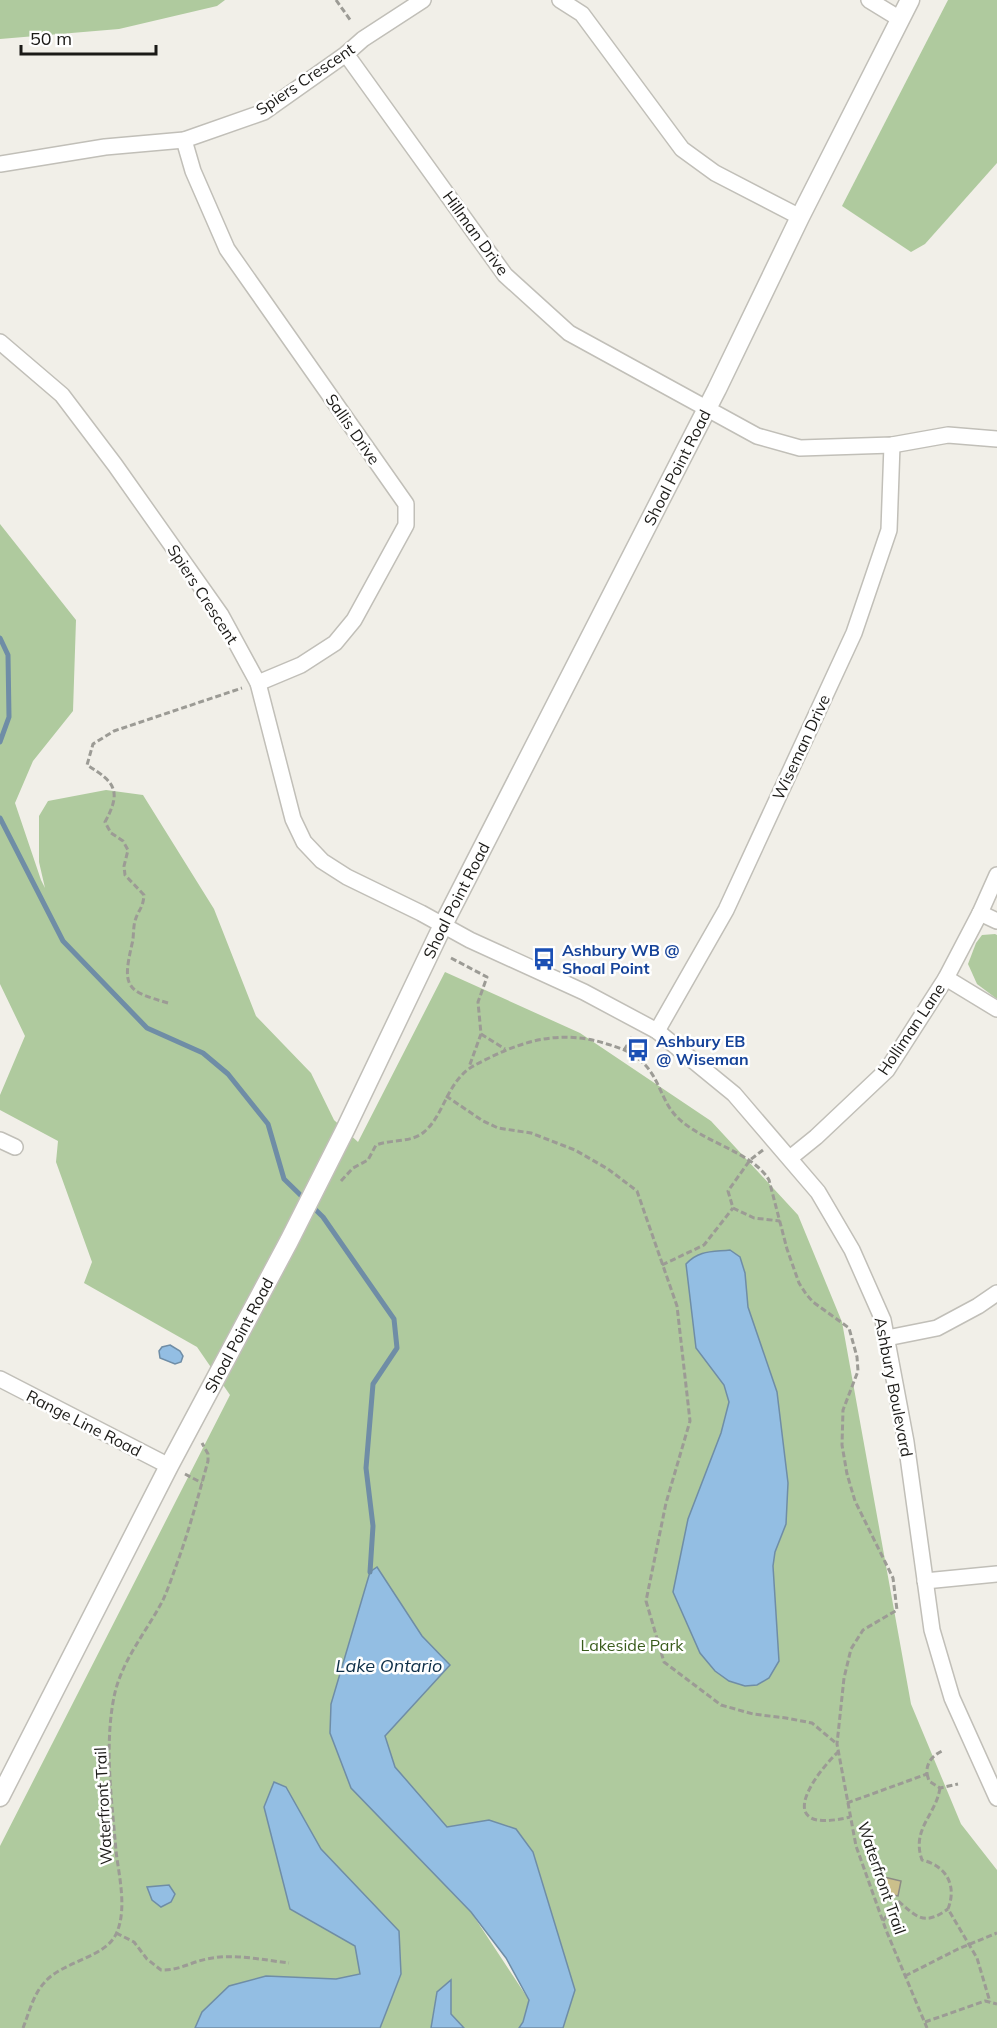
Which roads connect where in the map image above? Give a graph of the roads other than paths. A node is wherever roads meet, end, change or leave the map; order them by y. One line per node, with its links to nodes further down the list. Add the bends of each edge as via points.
1 (423, 0): 6 (street, Spiers Crescent)
2 (560, 0): 9 (street, via 582,14 682,148 715,173)
3 (869, 0): 5 (street)
4 (910, 0): 5 (street, Shoal Point Road)
5 (900, 18): 9 (street, Shoal Point Road)
6 (346, 54): 7 (street, Spiers Crescent, via 264,112); 11 (street, Hillman Drive, via 505,275 568,333)
7 (184, 140): 8 (street, Spiers Crescent, via 105,147); 14 (street, Sallis Drive, via 227,249 406,504 405,525 354,620 336,643 301,665)
8 (0, 164)
9 (800, 217): 11 (street, Shoal Point Road)
10 (0, 342): 14 (street, Spiers Crescent, via 62,395 115,465 222,615)
11 (706, 409): 13 (street, Hillman Drive, via 756,436 800,448); 18 (street, Shoal Point Road)
12 (997, 440): 13 (street, Hillman Drive, via 948,435)
13 (892, 445): 21 (street, Wiseman Drive, via 889,530 854,633 726,910)
14 (258, 683): 18 (street, Spiers Crescent, via 293,819 304,842 322,861 347,877)
15 (997, 874): 16 (street, Holliman Lane)
16 (980, 913): 17 (street); 19 (street, Holliman Lane)
17 (997, 921)
18 (443, 925): 21 (street, Ashbury Boulevard); 28 (street, Shoal Point Road, via 289,1241)
19 (946, 978): 20 (street); 24 (street, Holliman Lane, via 887,1070)
20 (997, 1009)
21 (657, 1031): 24 (street, Ashbury Boulevard, via 734,1095)
22 (0, 1140): 23 (street)
23 (15, 1147)
24 (790, 1158): 26 (street, Ashbury Boulevard, via 818,1192 852,1250)
25 (997, 1293): 26 (street, via 937,1328)
26 (887, 1338): 30 (street, Ashbury Boulevard)
27 (0, 1379): 28 (street, Range Line Road)
28 (169, 1466): 31 (street, Shoal Point Road)
29 (997, 1574): 30 (street)
30 (925, 1581): 32 (street, Ashbury Boulevard, via 932,1630 952,1698)
31 (0, 1797)
32 (997, 1798)

